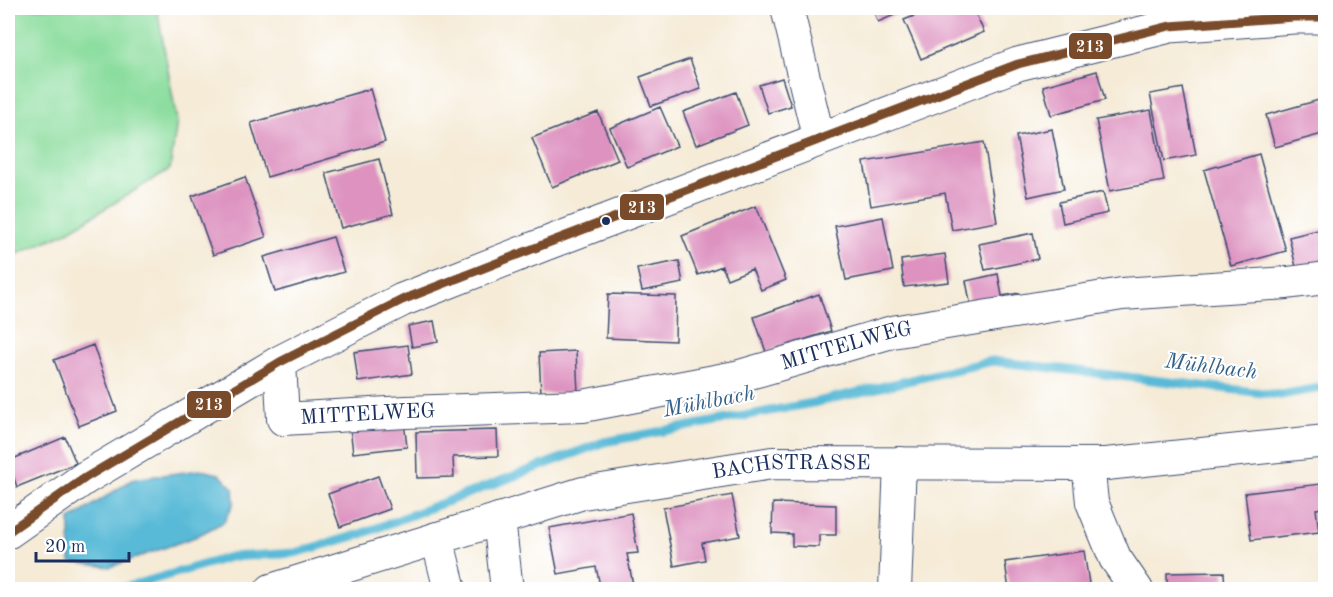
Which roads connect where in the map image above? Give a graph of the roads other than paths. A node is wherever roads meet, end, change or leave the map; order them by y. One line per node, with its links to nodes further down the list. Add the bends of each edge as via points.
1 (787, 8): 3 (street)
2 (1326, 17): 3 (main road, via 1170,26 1018,64)
3 (819, 140): 5 (main road, via 402,300)
4 (1326, 278): 5 (street, MITTELWEG, via 1122,294 892,332 736,377 583,406 283,419)
5 (280, 362): 10 (main road, via 85,478)
6 (1326, 441): 8 (street, BACHSTRASSE)
7 (900, 463): 8 (street, BACHSTRASSE); 9 (street, BACHSTRASSE, via 772,463 583,493); 15 (street)
8 (1088, 464): 16 (street, via 1092,502 1115,558)
9 (499, 519): 11 (street, BACHSTRASSE); 14 (street)
10 (8, 532)
11 (437, 538): 12 (street, BACHSTRASSE); 13 (street)
12 (271, 590)
13 (450, 590)
14 (507, 590)
15 (895, 590)
16 (1137, 590)

